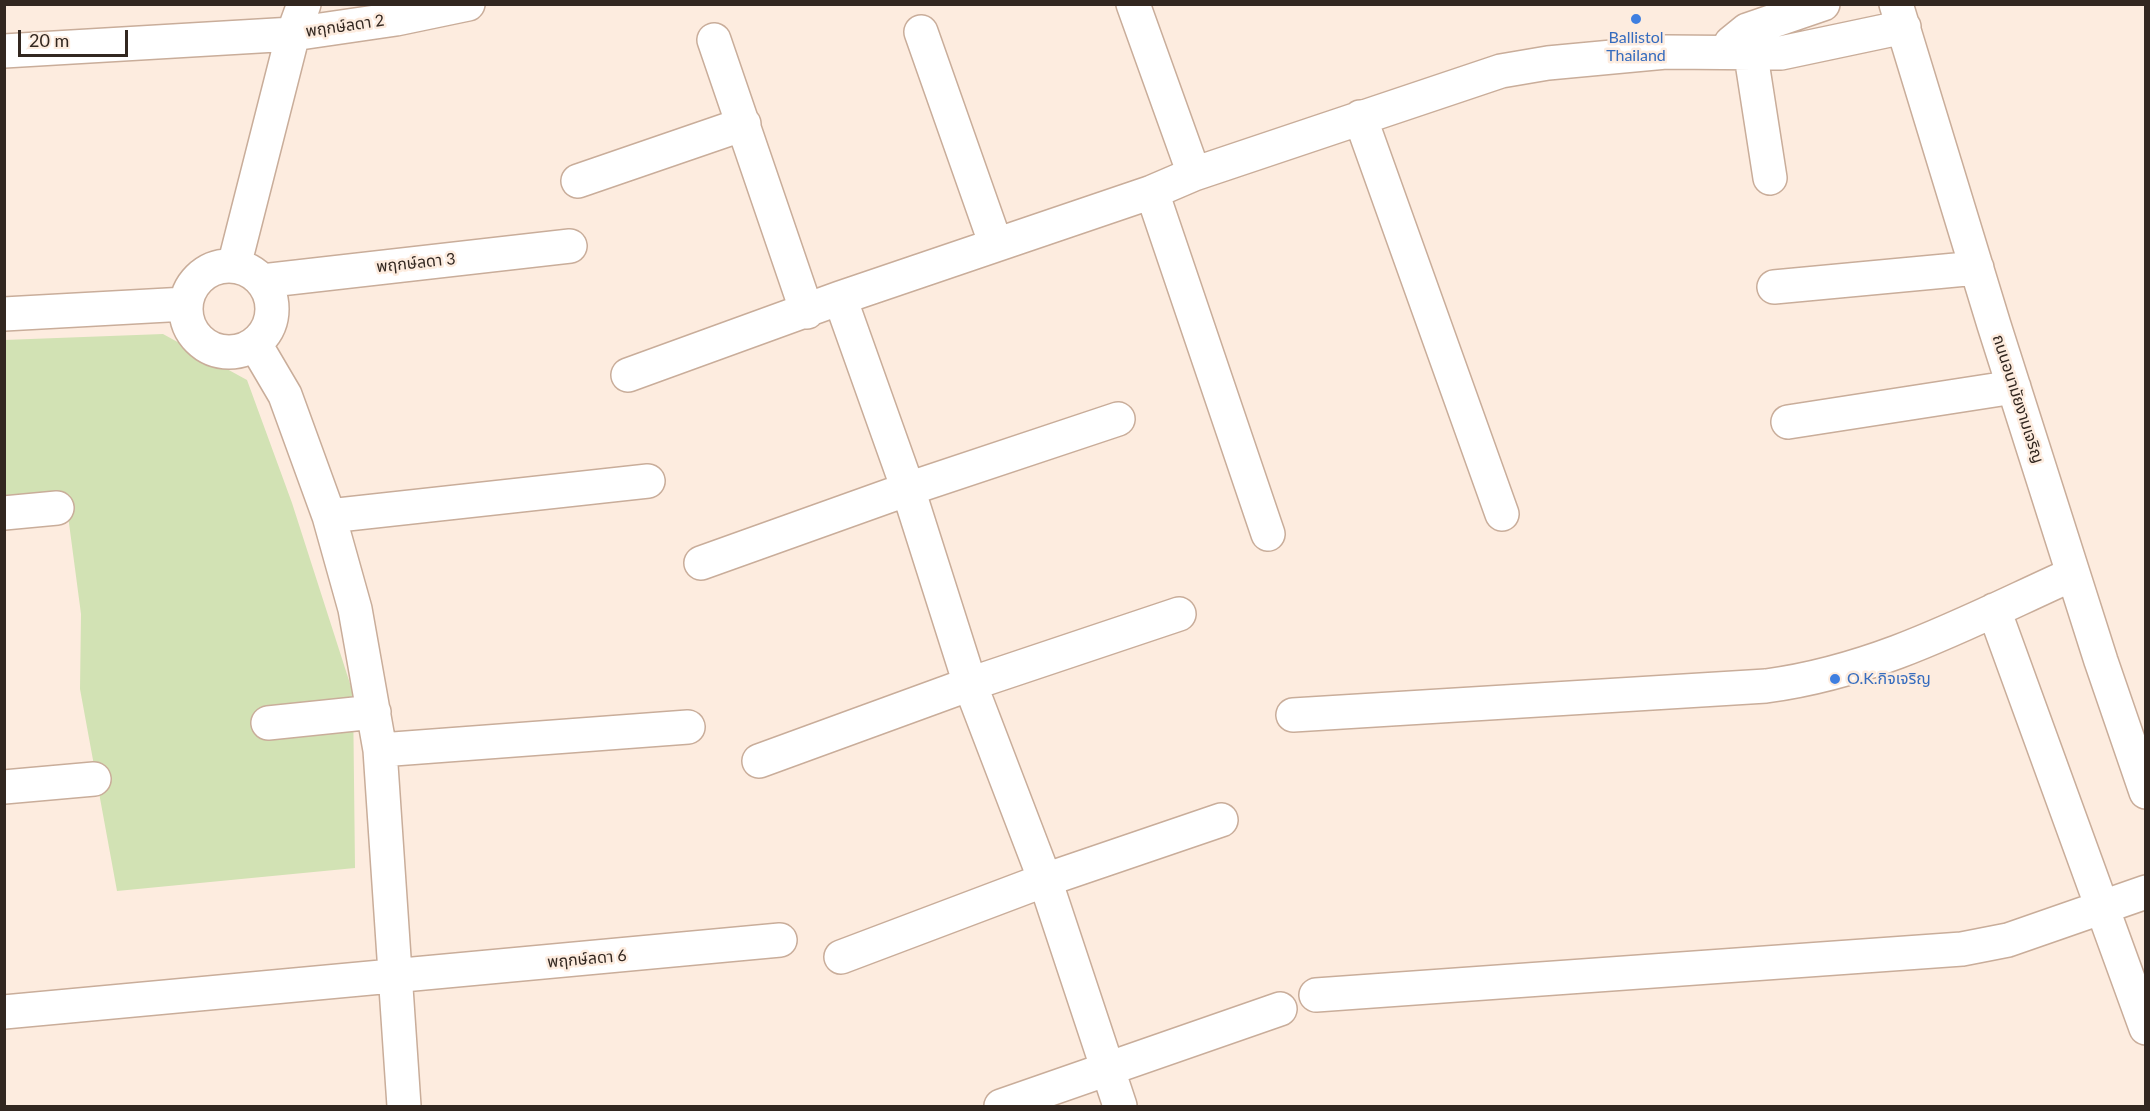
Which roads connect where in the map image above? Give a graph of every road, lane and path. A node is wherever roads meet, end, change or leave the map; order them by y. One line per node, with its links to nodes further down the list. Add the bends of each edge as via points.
1 (468, 4): 5 (street, พฤกษ์ลดา 2, via 396,19)
2 (1133, 4): 12 (street)
3 (1823, 4): 8 (street)
4 (1900, 10): 8 (street, via 1781,53); 19 (street, ถนนอนามัยงามเจริญ)
5 (298, 19): 9 (street, พฤกษ์ลดา 2); 18 (street)
6 (921, 32): 16 (street)
7 (714, 40): 11 (street)
8 (1750, 42): 10 (street, via 1720,51 1666,52 1501,71); 13 (street)
9 (4, 51)
10 (1360, 117): 12 (street); 35 (street)
11 (744, 124): 14 (street); 24 (street)
12 (1194, 174): 15 (street)
13 (1770, 178)
14 (578, 181)
15 (1152, 192): 16 (street); 37 (street)
16 (996, 245): 22 (street)
17 (570, 246): 20 (street, พฤกษ์ลดา 3)
18 (234, 266): 20 (street); 23 (street, via 208,271 190,291)
19 (1977, 268): 21 (street); 28 (street, ถนนอนามัยงามเจริญ)
20 (262, 281): 26 (street, via 273,308 265,334)
21 (1774, 287)
22 (840, 298): 24 (street); 32 (street)
23 (186, 304): 25 (street); 26 (street, via 192,332 213,350 241,351)
24 (807, 312): 27 (street)
25 (4, 314)
26 (255, 344): 36 (street, via 285,395)
27 (628, 375)
28 (2014, 387): 30 (street); 39 (street, ถนนอนามัยงามเจริญ)
29 (1118, 419): 32 (street)
30 (1788, 422)
31 (648, 481): 36 (street)
32 (908, 489): 38 (street); 42 (street)
33 (57, 508): 34 (street)
34 (4, 513)
35 (1502, 514)
36 (329, 516): 43 (street, via 355,609)
37 (1268, 534)
38 (701, 563)
39 (2073, 574): 40 (street); 51 (street, ถนนอนามัยงามเจริญ)
40 (1994, 610): 44 (street, via 1917,646 1856,669 1809,680 1766,686); 55 (street)
41 (1179, 614): 42 (street)
42 (970, 684): 48 (street); 53 (street)
43 (374, 712): 45 (street); 47 (street)
44 (1293, 715)
45 (268, 723)
46 (688, 727): 47 (street)
47 (380, 750): 58 (street)
48 (759, 761)
49 (94, 779): 50 (street)
50 (4, 787)
51 (2145, 792)
52 (1221, 820): 53 (street)
53 (1045, 880): 57 (street); 63 (street)
54 (2145, 892): 55 (street)
55 (2102, 906): 59 (street, via 2008,940 1962,950); 62 (street)
56 (780, 940): 58 (street, พฤกษ์ลดา 6)
57 (841, 957)
58 (395, 977): 61 (street, พฤกษ์ลดา 6); 64 (street)
59 (1316, 995)
60 (1280, 1009): 63 (street)
61 (4, 1012)
62 (2145, 1028)
63 (1105, 1068): 65 (street); 66 (street)
64 (404, 1107)
65 (1001, 1107)
66 (1120, 1107)

